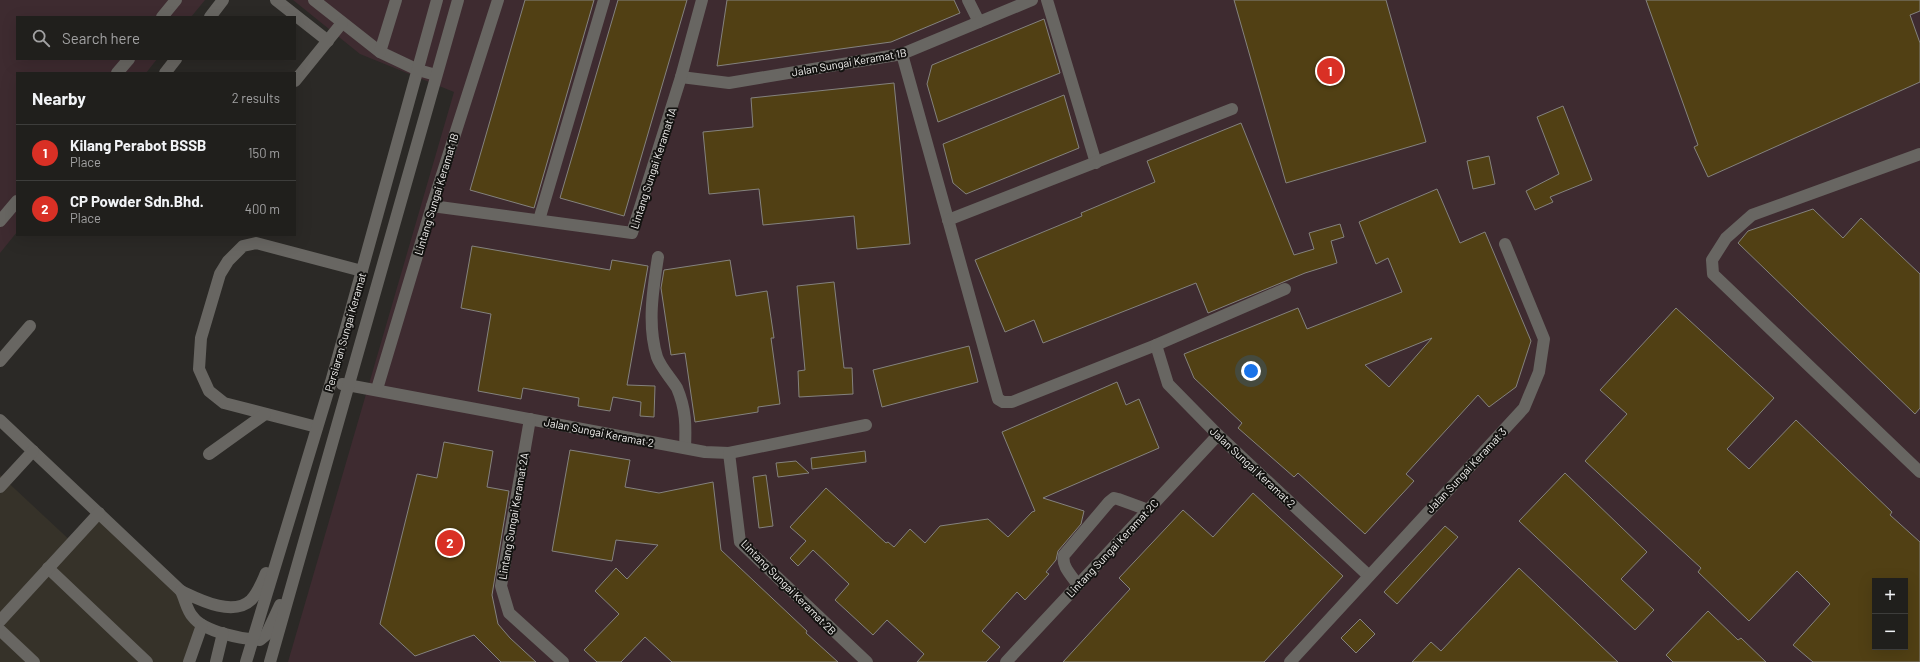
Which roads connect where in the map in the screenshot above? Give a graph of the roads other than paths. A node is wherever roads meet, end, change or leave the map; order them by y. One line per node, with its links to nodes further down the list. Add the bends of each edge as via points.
1 (176, 0): 14 (street)
2 (223, 0): 15 (street)
3 (276, 0): 18 (street)
4 (314, 0): 17 (street)
5 (396, 0): 19 (street)
6 (437, 0): 23 (street, Persiaran Sungai Keramat)
7 (458, 0): 26 (street, Persiaran Sungai Keramat)
8 (498, 0): 33 (street, Lintang Sungai Keramat 1B)
9 (604, 0): 34 (street)
10 (702, 0): 27 (street, Lintang Sungai Keramat 1A)
11 (968, 0): 16 (street)
12 (1032, 0): 16 (street, Jalan Sungai Keramat 1B)
13 (1047, 0): 31 (street)
14 (163, 16)
15 (211, 16)
16 (980, 22): 20 (street, Jalan Sungai Keramat 1B)
17 (342, 23): 18 (street); 19 (street)
18 (328, 41): 28 (street)
19 (380, 52): 23 (street)
20 (902, 54): 27 (street, Jalan Sungai Keramat 1B, via 730,83); 35 (street)
21 (128, 60): 24 (street)
22 (175, 60): 25 (street)
23 (418, 70): 26 (street); 39 (street, Persiaran Sungai Keramat)
24 (119, 72)
25 (166, 72)
26 (436, 75): 45 (street, Persiaran Sungai Keramat)
27 (681, 77): 34 (street, Lintang Sungai Keramat 1A, via 632,233)
28 (296, 80)
29 (1232, 109): 31 (street)
30 (1920, 154): 57 (street, via 1752,215 1726,238 1712,260 1713,274)
31 (1096, 162): 35 (street)
32 (16, 201): 36 (street)
33 (432, 206): 34 (street, Lintang Sungai Keramat 1A); 46 (street, Lintang Sungai Keramat 1B)
34 (538, 220)
35 (948, 220): 42 (street, via 998,398 1004,402 1012,402)
36 (0, 221)
37 (1506, 244): 63 (street, Jalan Sungai Keramat 3, via 1544,339 1539,372 1524,408)
38 (658, 257): 53 (street, via 653,289 652,324 658,358 677,389 686,417)
39 (362, 271): 44 (street, Persiaran Sungai Keramat); 47 (street, via 256,244 243,246 228,261 220,274 210,302 201,338 199,369 209,391 224,403)
40 (1285, 289): 42 (street)
41 (30, 326): 43 (street)
42 (1156, 345): 52 (street, Jalan Sungai Keramat 2, via 1168,384)
43 (0, 361)
44 (331, 382): 45 (street, Jalan Sungai Keramat 2); 51 (street, Persiaran Sungai Keramat)
45 (349, 385): 46 (street, Jalan Sungai Keramat 2); 64 (street, Persiaran Sungai Keramat)
46 (377, 389): 48 (street, Jalan Sungai Keramat 2)
47 (264, 414): 51 (street); 56 (street)
48 (530, 418): 53 (street, Jalan Sungai Keramat 2); 78 (street, Lintang Sungai Keramat 2A, via 501,586 509,613)
49 (0, 420): 54 (street)
50 (866, 425): 55 (street, Jalan Sungai Keramat 2)
51 (317, 428): 61 (street, Persiaran Sungai Keramat)
52 (1218, 435): 59 (street, Lintang Sungai Keramat 2C); 63 (street, Jalan Sungai Keramat 2)
53 (685, 448): 55 (street, Jalan Sungai Keramat 2)
54 (33, 451): 58 (street); 60 (street)
55 (729, 453): 79 (street, Lintang Sungai Keramat 2B, via 740,542)
56 (209, 454)
57 (1920, 472)
58 (0, 487)
59 (1148, 510): 65 (street, Lintang Sungai Keramat 2C); 65 (street, via 1118,498 1109,502 1064,555 1064,564)
60 (99, 513): 62 (street); 66 (street)
61 (285, 534): 66 (street, via 256,594 250,601 240,605 220,606); 71 (street, Persiaran Sungai Keramat)
62 (48, 568): 67 (street); 73 (street)
63 (1369, 576): 81 (street, Jalan Sungai Keramat 3)
64 (292, 585): 71 (street, via 266,635 260,640); 77 (street, Persiaran Sungai Keramat)
65 (1078, 585): 80 (street, Lintang Sungai Keramat 2C)
66 (181, 591): 68 (street, via 192,617)
67 (0, 621)
68 (202, 625): 70 (street); 74 (street)
69 (0, 630): 72 (street)
70 (223, 633): 71 (street); 75 (street)
71 (252, 640): 76 (street, Persiaran Sungai Keramat)
72 (34, 662)
73 (147, 662)
74 (189, 662)
75 (216, 662)
76 (246, 662)
77 (270, 662)
78 (563, 662)
79 (867, 662)
80 (1006, 662)
81 (1290, 662)

